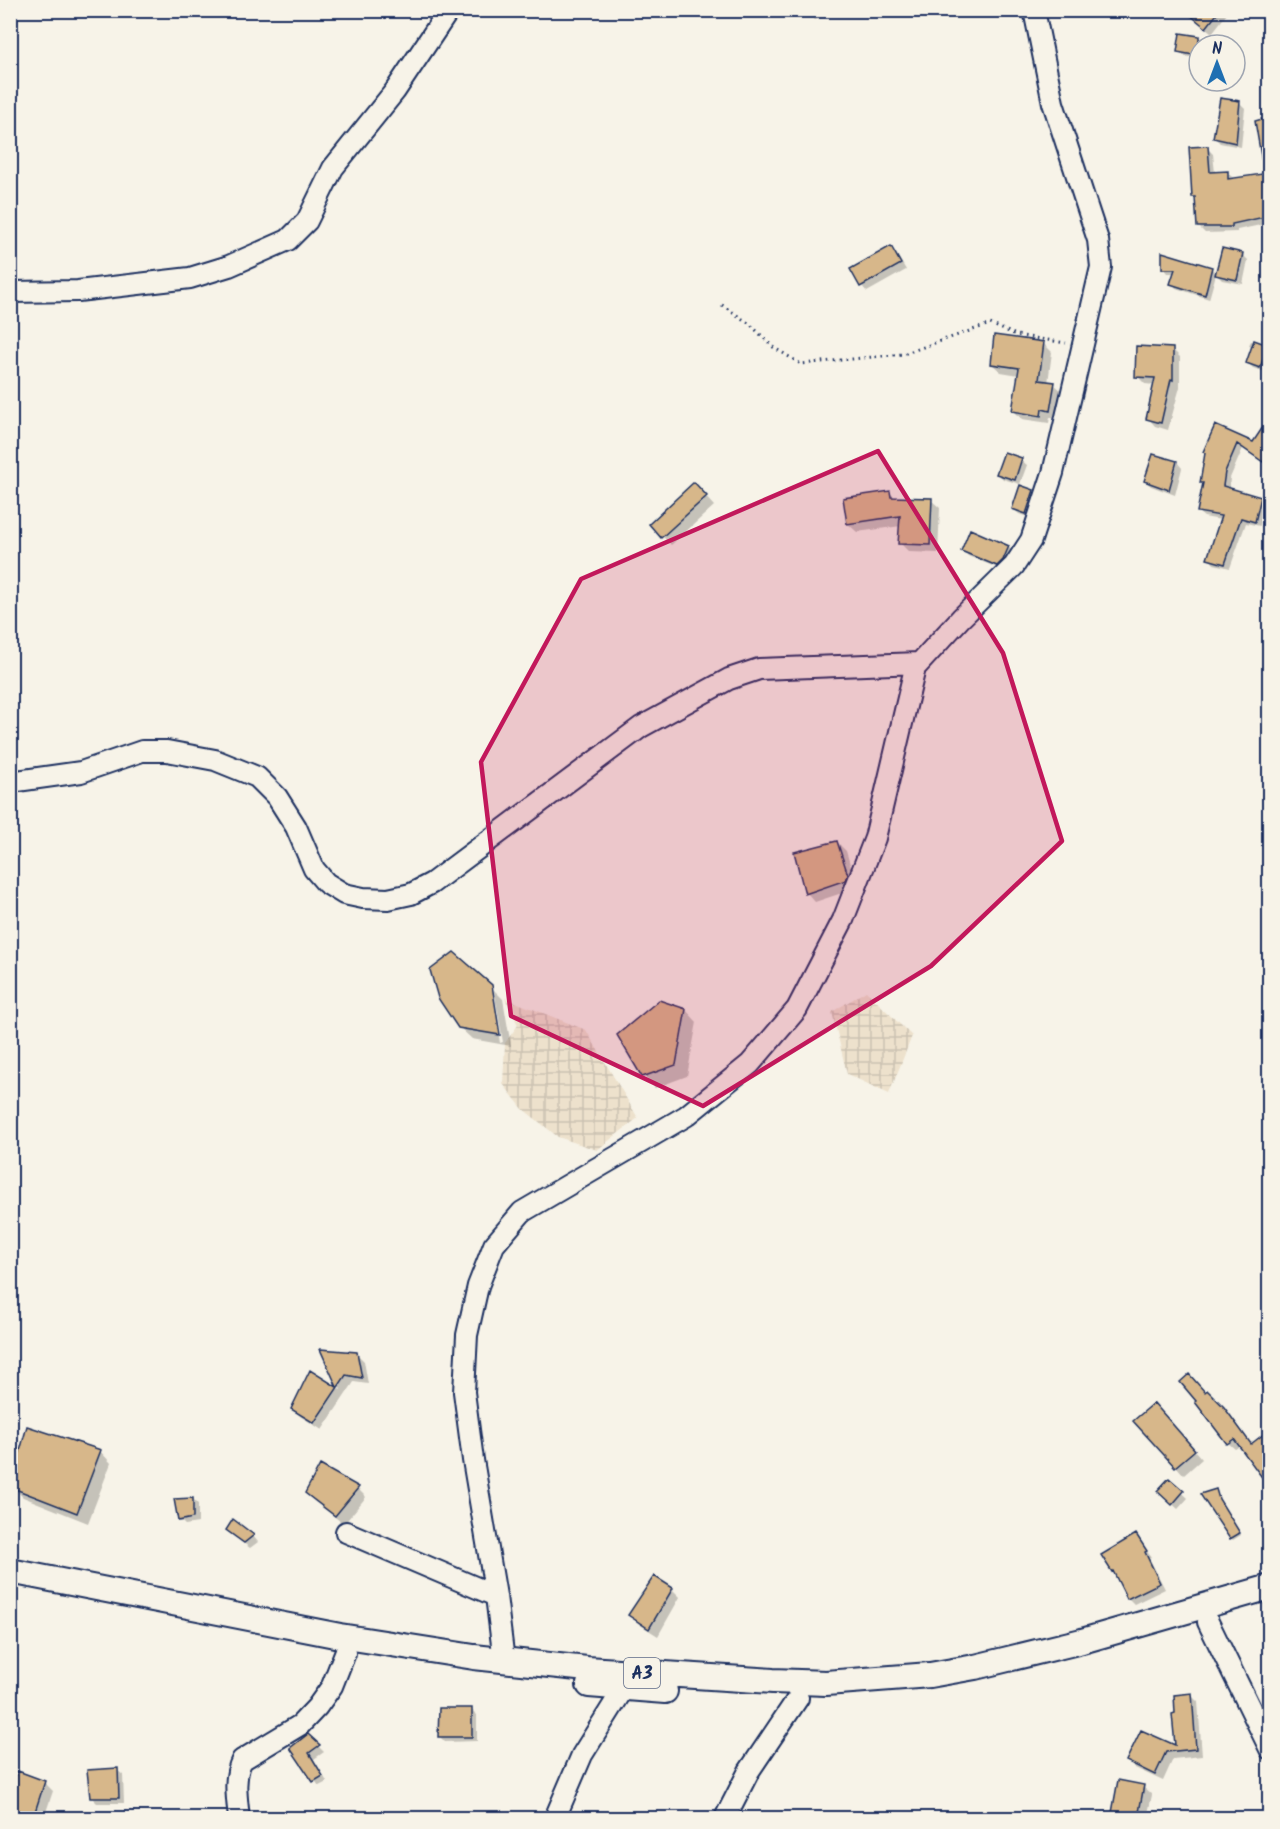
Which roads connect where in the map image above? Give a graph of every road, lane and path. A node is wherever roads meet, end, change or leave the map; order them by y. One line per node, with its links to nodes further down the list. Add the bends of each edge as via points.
1 (449, 10): 3 (street, via 395,91 333,168 307,221 288,240 190,278 78,291)
2 (1034, 10): 5 (street, via 1053,103 1098,240 1101,267)
3 (10, 292)
4 (722, 305): 5 (path, via 750,324 773,347 801,364 903,354 990,324 1016,335)
5 (1083, 346): 6 (street, via 1053,473 1031,540 1014,566)
6 (919, 663): 7 (street, via 759,669 729,679 641,727 432,883 411,894 388,899 344,894 326,883 314,869 296,827 277,797 257,777 215,760 167,751 141,751 81,772); 12 (street, via 875,838 843,920 796,1009 750,1064 686,1116 522,1212 494,1245 478,1286 467,1335 464,1392)
7 (10, 782)
8 (346, 1532): 12 (street)
9 (10, 1571): 16 (main road, A3, via 340,1636)
10 (10, 1587): 15 (main road, A3)
11 (1269, 1587): 17 (main road, A3, via 1050,1649 930,1675 826,1683)
12 (496, 1596): 16 (street)
13 (1269, 1604): 14 (main road, A3)
14 (1208, 1622): 18 (main road, A3, via 979,1683 877,1696); 19 (street)
15 (345, 1653): 17 (main road, A3, via 472,1673); 20 (street, via 332,1686 300,1725 242,1760 236,1788)
16 (504, 1661): 17 (main road, A3)
17 (628, 1680): 18 (main road, A3); 21 (street, via 582,1755)
18 (798, 1698): 22 (street, via 749,1771)
19 (1269, 1749)
20 (239, 1818)
21 (555, 1818)
22 (725, 1818)

